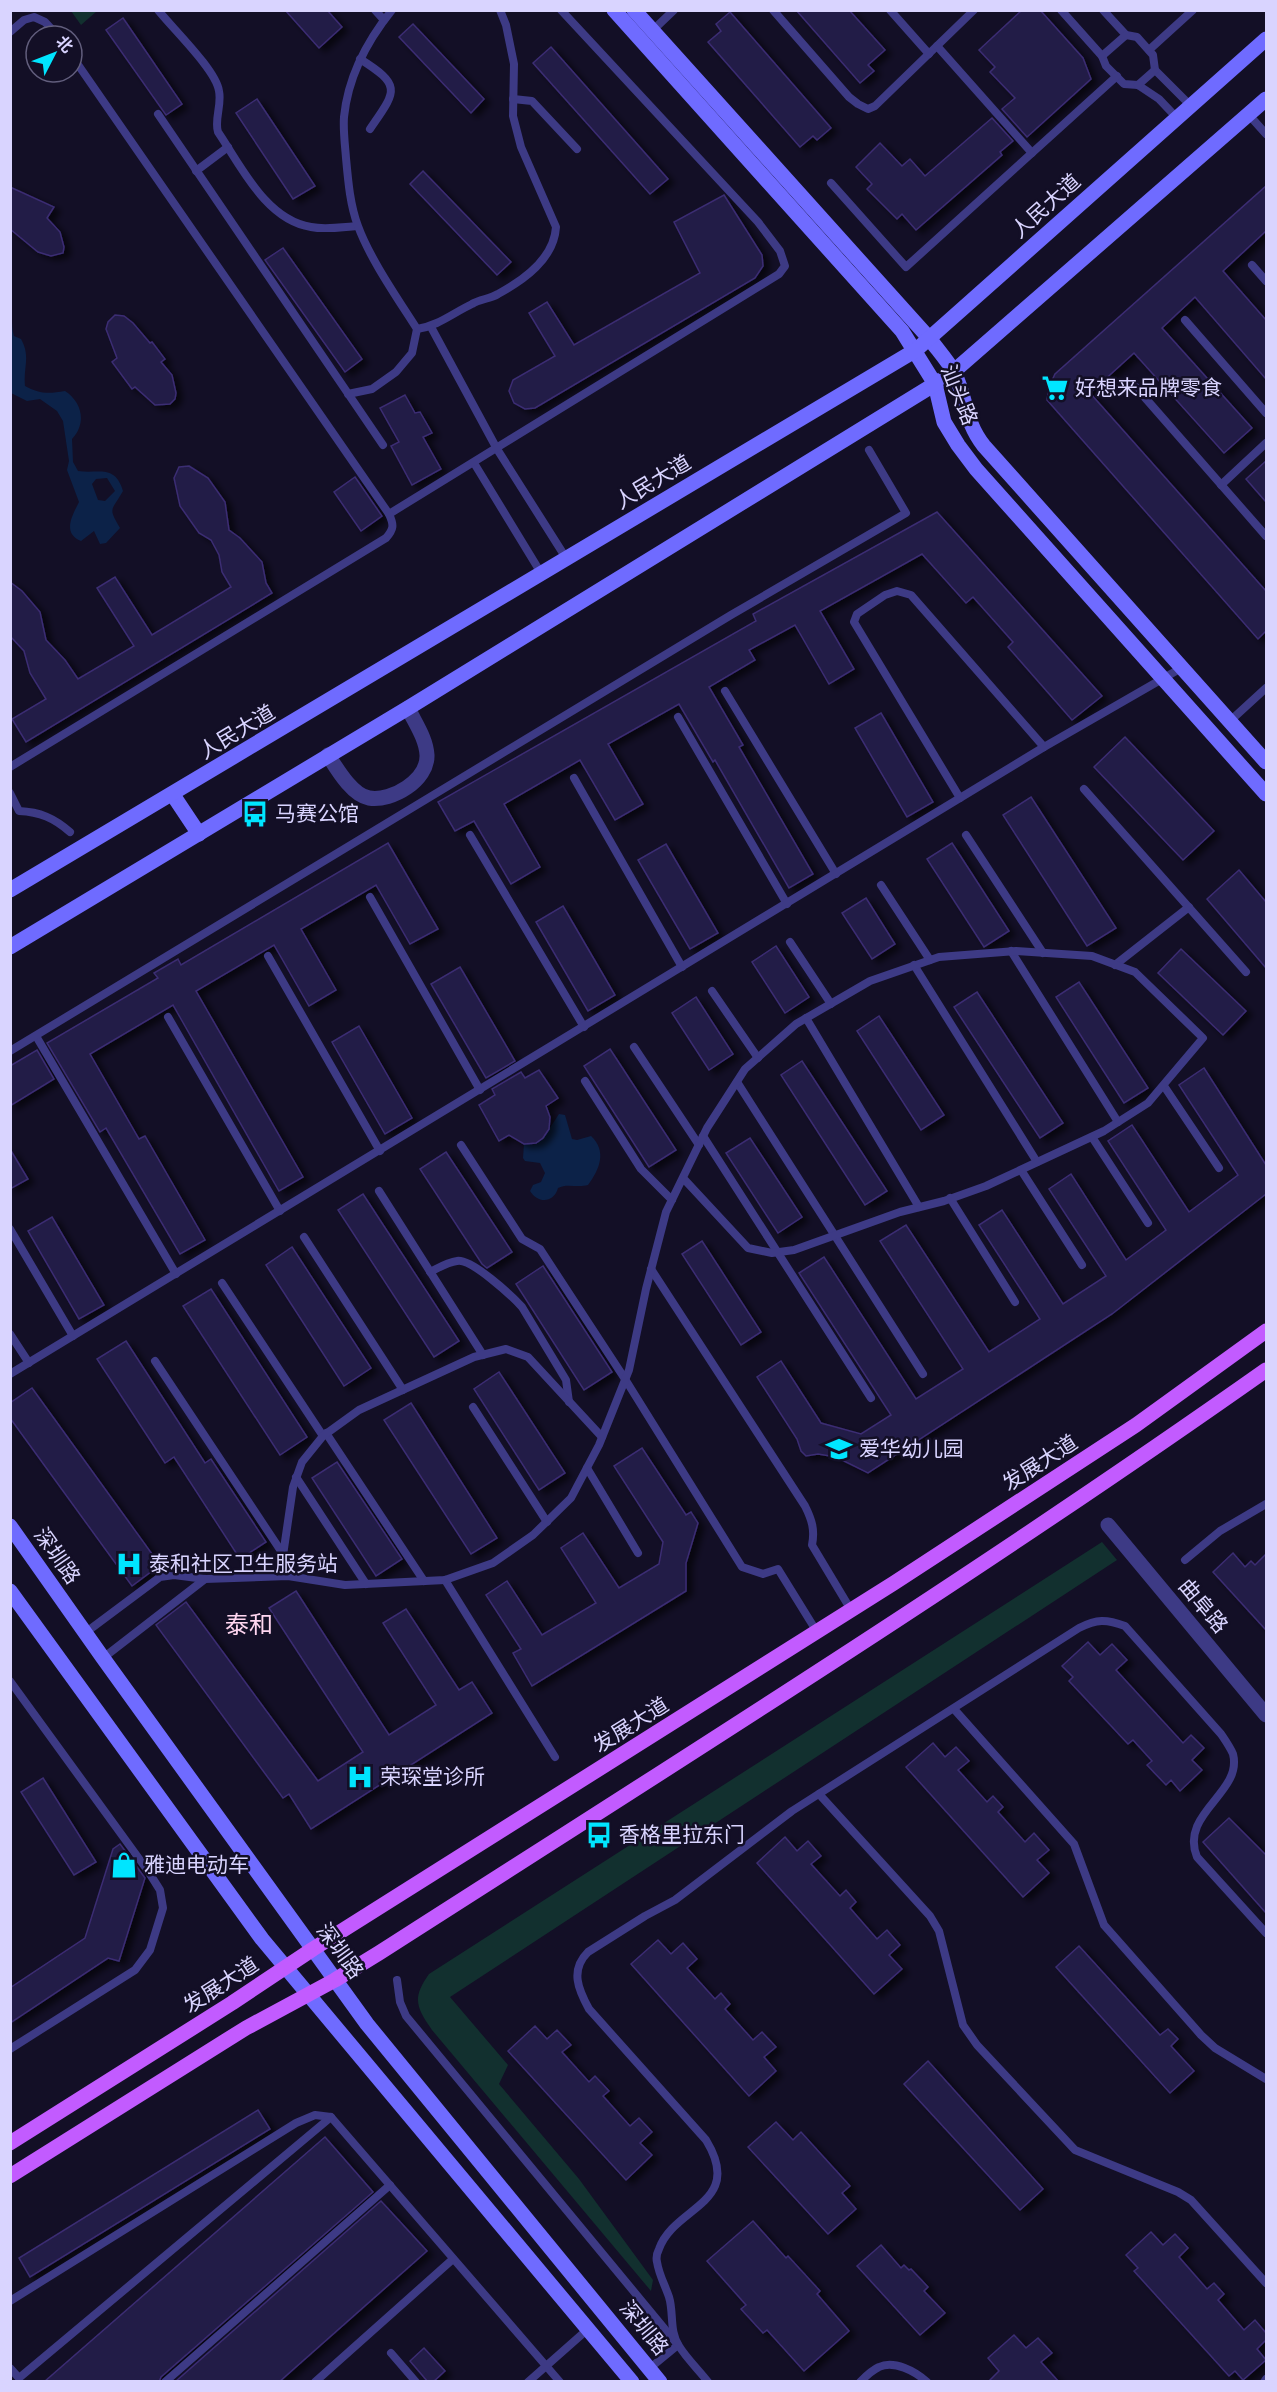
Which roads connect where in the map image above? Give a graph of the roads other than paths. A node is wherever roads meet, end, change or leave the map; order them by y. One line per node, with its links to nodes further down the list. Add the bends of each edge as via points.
1 (158, 10): 38 (lane, via 215,79 220,101 216,127)
2 (375, 10): 15 (lane)
3 (392, 10): 15 (lane)
4 (500, 10): 30 (lane, via 514,64)
5 (561, 10): 58 (lane, via 758,222 780,251 785,266 779,274)
6 (614, 10): 50 (street, 汕头路)
7 (634, 10): 17 (street, 汕头路)
8 (674, 10): 17 (lane)
9 (772, 10): 23 (lane, via 849,97 868,109)
10 (890, 10): 23 (lane)
11 (974, 10): 21 (lane)
12 (1061, 10): 24 (lane)
13 (1103, 10): 19 (lane)
14 (1193, 10): 22 (lane)
15 (384, 20): 25 (lane)
16 (47, 24): 18 (lane, via 34,17)
17 (652, 31): 49 (street, 汕头路)
18 (10, 32)
19 (1126, 35): 22 (lane, via 1137,37); 24 (lane)
20 (1266, 39): 32 (street, 人民大道)
21 (937, 46): 23 (lane); 40 (lane)
22 (1149, 50): 26 (lane)
23 (929, 54)
24 (1102, 56): 28 (lane)
25 (360, 59): 36 (lane, via 390,82 392,96); 43 (lane, via 344,118 347,178)
26 (1155, 70): 29 (lane); 32 (lane)
27 (84, 73): 62 (lane)
28 (1117, 76): 29 (lane, via 1124,84); 40 (lane)
29 (1138, 85): 35 (lane)
30 (513, 99): 39 (lane, via 532,100); 47 (lane, via 521,147 549,206 556,227 555,240 547,256 526,276 496,296 473,303)
31 (1266, 99): 34 (street)
32 (1191, 106): 35 (street, 人民大道)
33 (158, 114): 41 (lane)
34 (1249, 115): 37 (lane); 51 (street)
35 (1177, 118): 49 (street, 人民大道)
36 (370, 129)
37 (1266, 134)
38 (228, 147): 41 (lane); 43 (lane, via 264,199 290,220 310,227)
39 (578, 149)
40 (1032, 153): 42 (lane, via 906,267)
41 (196, 171): 54 (lane)
42 (831, 183)
43 (357, 226): 48 (lane)
44 (1252, 265): 45 (lane)
45 (1266, 281)
46 (1185, 320): 55 (lane)
47 (431, 327): 48 (lane); 58 (lane)
48 (417, 329): 54 (lane, via 412,353 396,372 372,389)
49 (929, 338): 50 (street, 人民大道); 51 (street, 汕头路)
50 (916, 350): 52 (street, 汕头路); 64 (street, 人民大道)
51 (953, 372): 52 (street); 66 (street, 汕头路, via 979,439)
52 (935, 384): 67 (street, 汕头路, via 944,422 976,469); 70 (street)
53 (1133, 384): 61 (lane)
54 (348, 394): 57 (lane)
55 (1266, 413)
56 (1266, 443): 61 (lane)
57 (383, 445)
58 (497, 449): 60 (lane); 64 (lane)
59 (869, 450): 84 (lane, via 906,513)
60 (474, 463): 62 (lane); 65 (lane)
61 (1221, 485): 63 (lane)
62 (389, 514): 76 (lane, via 394,523 386,538)
63 (1266, 536)
64 (566, 558): 65 (street, 人民大道)
65 (541, 573): 82 (street, 人民大道)
66 (1183, 667): 67 (lane); 72 (street, 汕头路)
67 (1163, 678): 73 (lane); 81 (street, 汕头路)
68 (1266, 688): 72 (lane)
69 (725, 690): 89 (lane)
70 (408, 708): 74 (street); 79 (street, via 427,756 416,780)
71 (678, 717): 93 (lane)
72 (1230, 721): 75 (street, 汕头路)
73 (1044, 747): 83 (lane); 83 (lane, via 911,596 897,591 885,595 857,614 854,622)
74 (328, 755): 79 (street, via 348,784 368,798); 86 (street)
75 (1266, 762)
76 (10, 767)
77 (574, 778): 103 (lane)
78 (1084, 789): 94 (lane)
79 (404, 790): 84 (lane)
80 (10, 792): 85 (lane, via 19,811 46,815)
81 (1266, 794)
82 (173, 795): 86 (street); 91 (street, 人民大道)
83 (960, 798): 89 (lane)
84 (414, 806): 110 (lane)
85 (70, 832)
86 (199, 834): 96 (street)
87 (470, 835): 109 (lane)
88 (966, 835): 98 (lane)
89 (836, 874): 93 (lane)
90 (881, 885): 100 (lane)
91 (10, 890)
92 (370, 897): 117 (lane)
93 (787, 904): 103 (lane)
94 (1188, 907): 102 (lane); 104 (lane)
95 (790, 942): 106 (lane)
96 (10, 947)
97 (1011, 951): 98 (lane); 100 (lane); 118 (lane)
98 (1043, 953): 102 (lane, via 1092,956)
99 (268, 956): 123 (lane)
100 (930, 960): 101 (lane)
101 (914, 965): 106 (lane, via 870,981); 124 (lane)
102 (1115, 965): 116 (lane, via 1135,972 1203,1038)
103 (682, 967): 109 (lane)
104 (1246, 972)
105 (712, 991): 113 (lane)
106 (831, 1004): 108 (lane)
107 (168, 1017): 132 (lane)
108 (806, 1018): 113 (lane); 131 (lane)
109 (584, 1027): 117 (lane)
110 (36, 1036): 112 (lane); 141 (lane)
111 (634, 1047): 122 (lane)
112 (10, 1051)
113 (758, 1058): 115 (lane)
114 (585, 1081): 130 (lane, via 642,1169)
115 (737, 1082): 119 (lane); 135 (lane)
116 (1164, 1086): 118 (lane, via 1148,1103); 125 (lane)
117 (480, 1090): 123 (lane)
118 (1118, 1122): 120 (lane)
119 (703, 1136): 122 (lane); 137 (lane)
120 (1092, 1137): 124 (lane); 133 (lane)
121 (461, 1145): 153 (lane, via 522,1239 540,1249)
122 (699, 1145): 127 (lane)
123 (380, 1150): 132 (lane)
124 (1037, 1162): 126 (lane)
125 (1219, 1168)
126 (1021, 1170): 129 (lane); 138 (lane)
127 (683, 1178): 130 (lane); 137 (lane, via 748,1248)
128 (379, 1191): 140 (lane)
129 (950, 1198): 131 (lane); 143 (lane)
130 (672, 1200): 139 (lane)
131 (919, 1207): 135 (lane)
132 (280, 1211): 141 (lane)
133 (1148, 1223)
134 (10, 1229): 146 (lane)
135 (833, 1235): 137 (lane); 152 (lane)
136 (304, 1237): 154 (lane)
137 (778, 1252): 155 (lane)
138 (1082, 1265)
139 (651, 1269): 153 (lane); 175 (lane, via 805,1506 813,1527 812,1545)
140 (430, 1272): 147 (lane); 156 (lane, via 457,1260 467,1262 513,1297 566,1380)
141 (176, 1274): 146 (lane)
142 (222, 1283): 158 (lane)
143 (1015, 1302)
144 (1266, 1331): 175 (main road, 发展大道, via 1136,1425)
145 (10, 1334): 149 (lane)
146 (73, 1336): 149 (lane)
147 (483, 1355): 154 (lane); 156 (lane, via 506,1349 528,1357)
148 (155, 1361): 167 (lane)
149 (29, 1363): 151 (lane)
150 (1266, 1370): 187 (main road, via 913,1610)
151 (10, 1374)
152 (923, 1374)
153 (625, 1379): 159 (lane); 176 (lane, via 742,1567 763,1574 778,1569)
154 (403, 1390): 158 (lane, via 359,1410)
155 (871, 1398)
156 (569, 1402): 159 (lane)
157 (473, 1407): 163 (lane)
158 (325, 1435): 161 (lane, via 302,1462); 172 (lane)
159 (602, 1437): 160 (lane)
160 (587, 1468): 163 (lane, via 571,1498); 166 (lane)
161 (296, 1477): 167 (lane); 173 (lane)
162 (1265, 1507): 168 (lane, via 1220,1531)
163 (547, 1522): 171 (lane, via 493,1563)
164 (1108, 1525): 181 (street, 曲阜路)
165 (10, 1526): 177 (street, 深圳路)
166 (638, 1553)
167 (283, 1554): 169 (lane)
168 (1185, 1560)
169 (280, 1576): 170 (lane); 173 (lane)
170 (205, 1579): 177 (lane, via 160,1577); 178 (lane)
171 (445, 1580): 172 (lane); 182 (lane)
172 (424, 1581): 173 (lane)
173 (366, 1584)
174 (10, 1591): 186 (street, 深圳路)
175 (851, 1610): 176 (main road, 发展大道)
176 (817, 1632): 185 (main road, 发展大道)
177 (85, 1633): 178 (street, 深圳路)
178 (103, 1658): 185 (street, 深圳路)
179 (10, 1681): 190 (lane, via 148,1871 160,1890 163,1908 150,1950 135,1970)
180 (954, 1709): 183 (lane); 184 (lane, via 1094,1621 1107,1619 1125,1626 1229,1746 1234,1767 1196,1827 1193,1847 1197,1857); 191 (lane, via 1074,1844 1104,1925 1215,2048)
181 (1266, 1715)
182 (555, 1757)
183 (819, 1794): 197 (lane, via 930,1916 939,1931 963,2025 977,2045 1075,2150 1191,2200); 200 (lane, via 675,1900 598,1944 581,1959 577,1970 577,1984 589,2009 706,2140 714,2154 718,2170 712,2192 671,2231 659,2246 656,2259)
184 (1266, 1933)
185 (313, 1949): 186 (main road, 发展大道); 187 (street, 深圳路)
186 (286, 1968): 189 (street, 深圳路); 193 (main road, 发展大道)
187 (335, 1980): 189 (main road); 204 (street, 深圳路)
188 (397, 1980): 200 (lane, via 406,2016)
189 (307, 1994): 194 (main road); 199 (street, 深圳路)
190 (10, 2049)
191 (1266, 2079)
192 (331, 2117): 195 (lane); 198 (lane, via 315,2115 296,2123); 205 (lane)
193 (10, 2143)
194 (10, 2176)
195 (390, 2185): 196 (lane); 206 (lane)
196 (453, 2259): 202 (lane); 207 (lane)
197 (1266, 2283)
198 (10, 2301)
199 (588, 2329): 202 (lane); 211 (street, 深圳路)
200 (678, 2345): 204 (lane); 213 (lane)
201 (391, 2353): 208 (lane)
202 (546, 2365): 209 (lane); 210 (lane)
203 (10, 2368): 205 (lane)
204 (650, 2368): 212 (street, 深圳路)
205 (17, 2380)
206 (165, 2382)
207 (315, 2382)
208 (416, 2382)
209 (528, 2382)
210 (560, 2382)
211 (632, 2382)
212 (660, 2382)
213 (708, 2382)
214 (860, 2382): 215 (lane, via 883,2365 909,2369)
215 (927, 2382)

